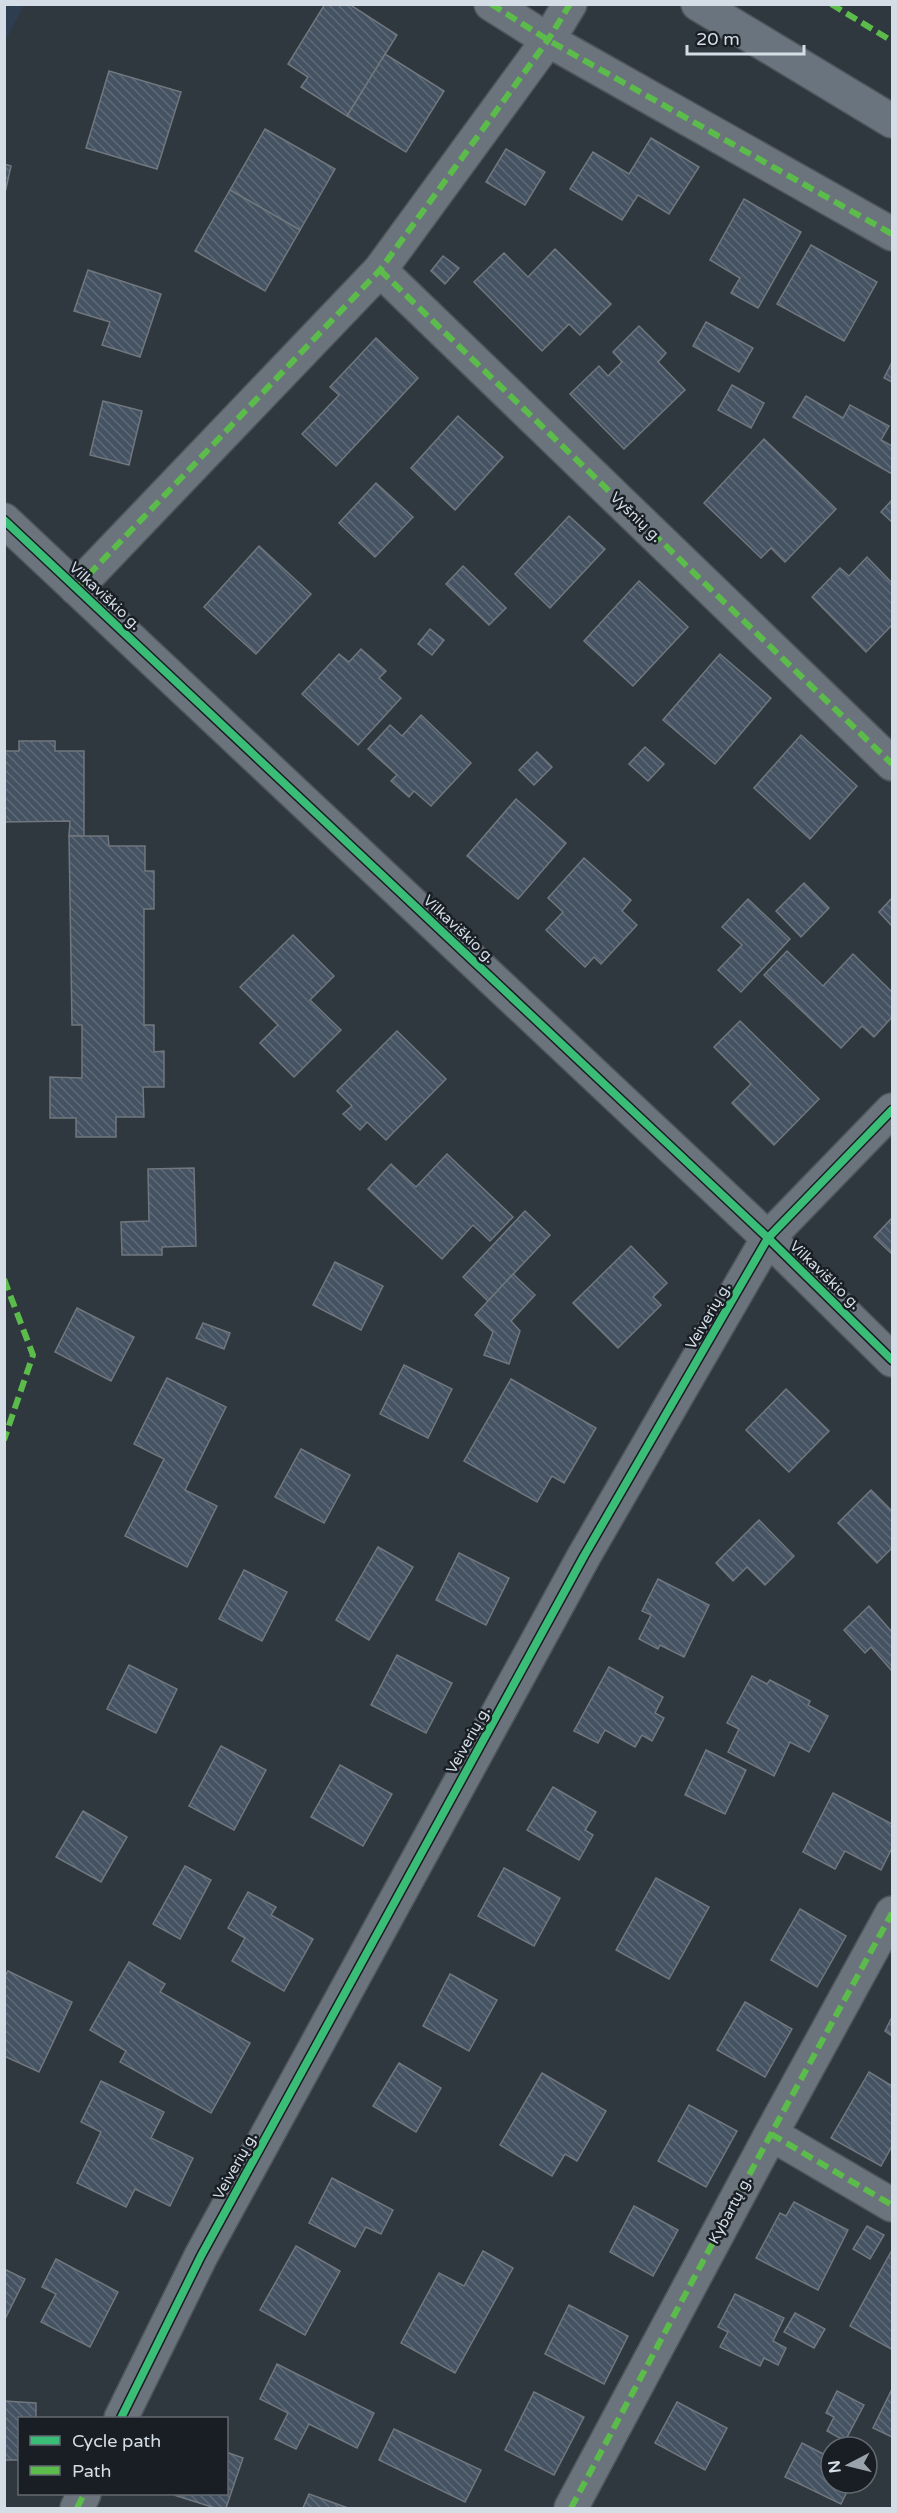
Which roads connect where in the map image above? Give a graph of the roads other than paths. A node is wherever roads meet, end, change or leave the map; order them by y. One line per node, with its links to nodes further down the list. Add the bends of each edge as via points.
1 (491, 4): 4 (street)
2 (570, 4): 4 (street)
3 (698, 4): 5 (main road)
4 (548, 39): 6 (street); 7 (street)
5 (892, 121)
6 (892, 234)
7 (380, 270): 9 (street); 10 (street, Vyšnių g.)
8 (4, 520): 9 (street, Vilkaviškio g.)
9 (76, 588): 12 (street, Vilkaviškio g.)
10 (892, 764)
11 (892, 1110): 12 (street, Veiverių g.)
12 (768, 1238): 13 (street, Vilkaviškio g.); 17 (street, Veiverių g., via 584,1557 201,2256)
13 (892, 1360)
14 (892, 1913): 15 (street, Kybartų g.)
15 (771, 2134): 16 (street); 18 (street, Kybartų g.)
16 (892, 2205)
17 (121, 2417)
18 (571, 2508)

